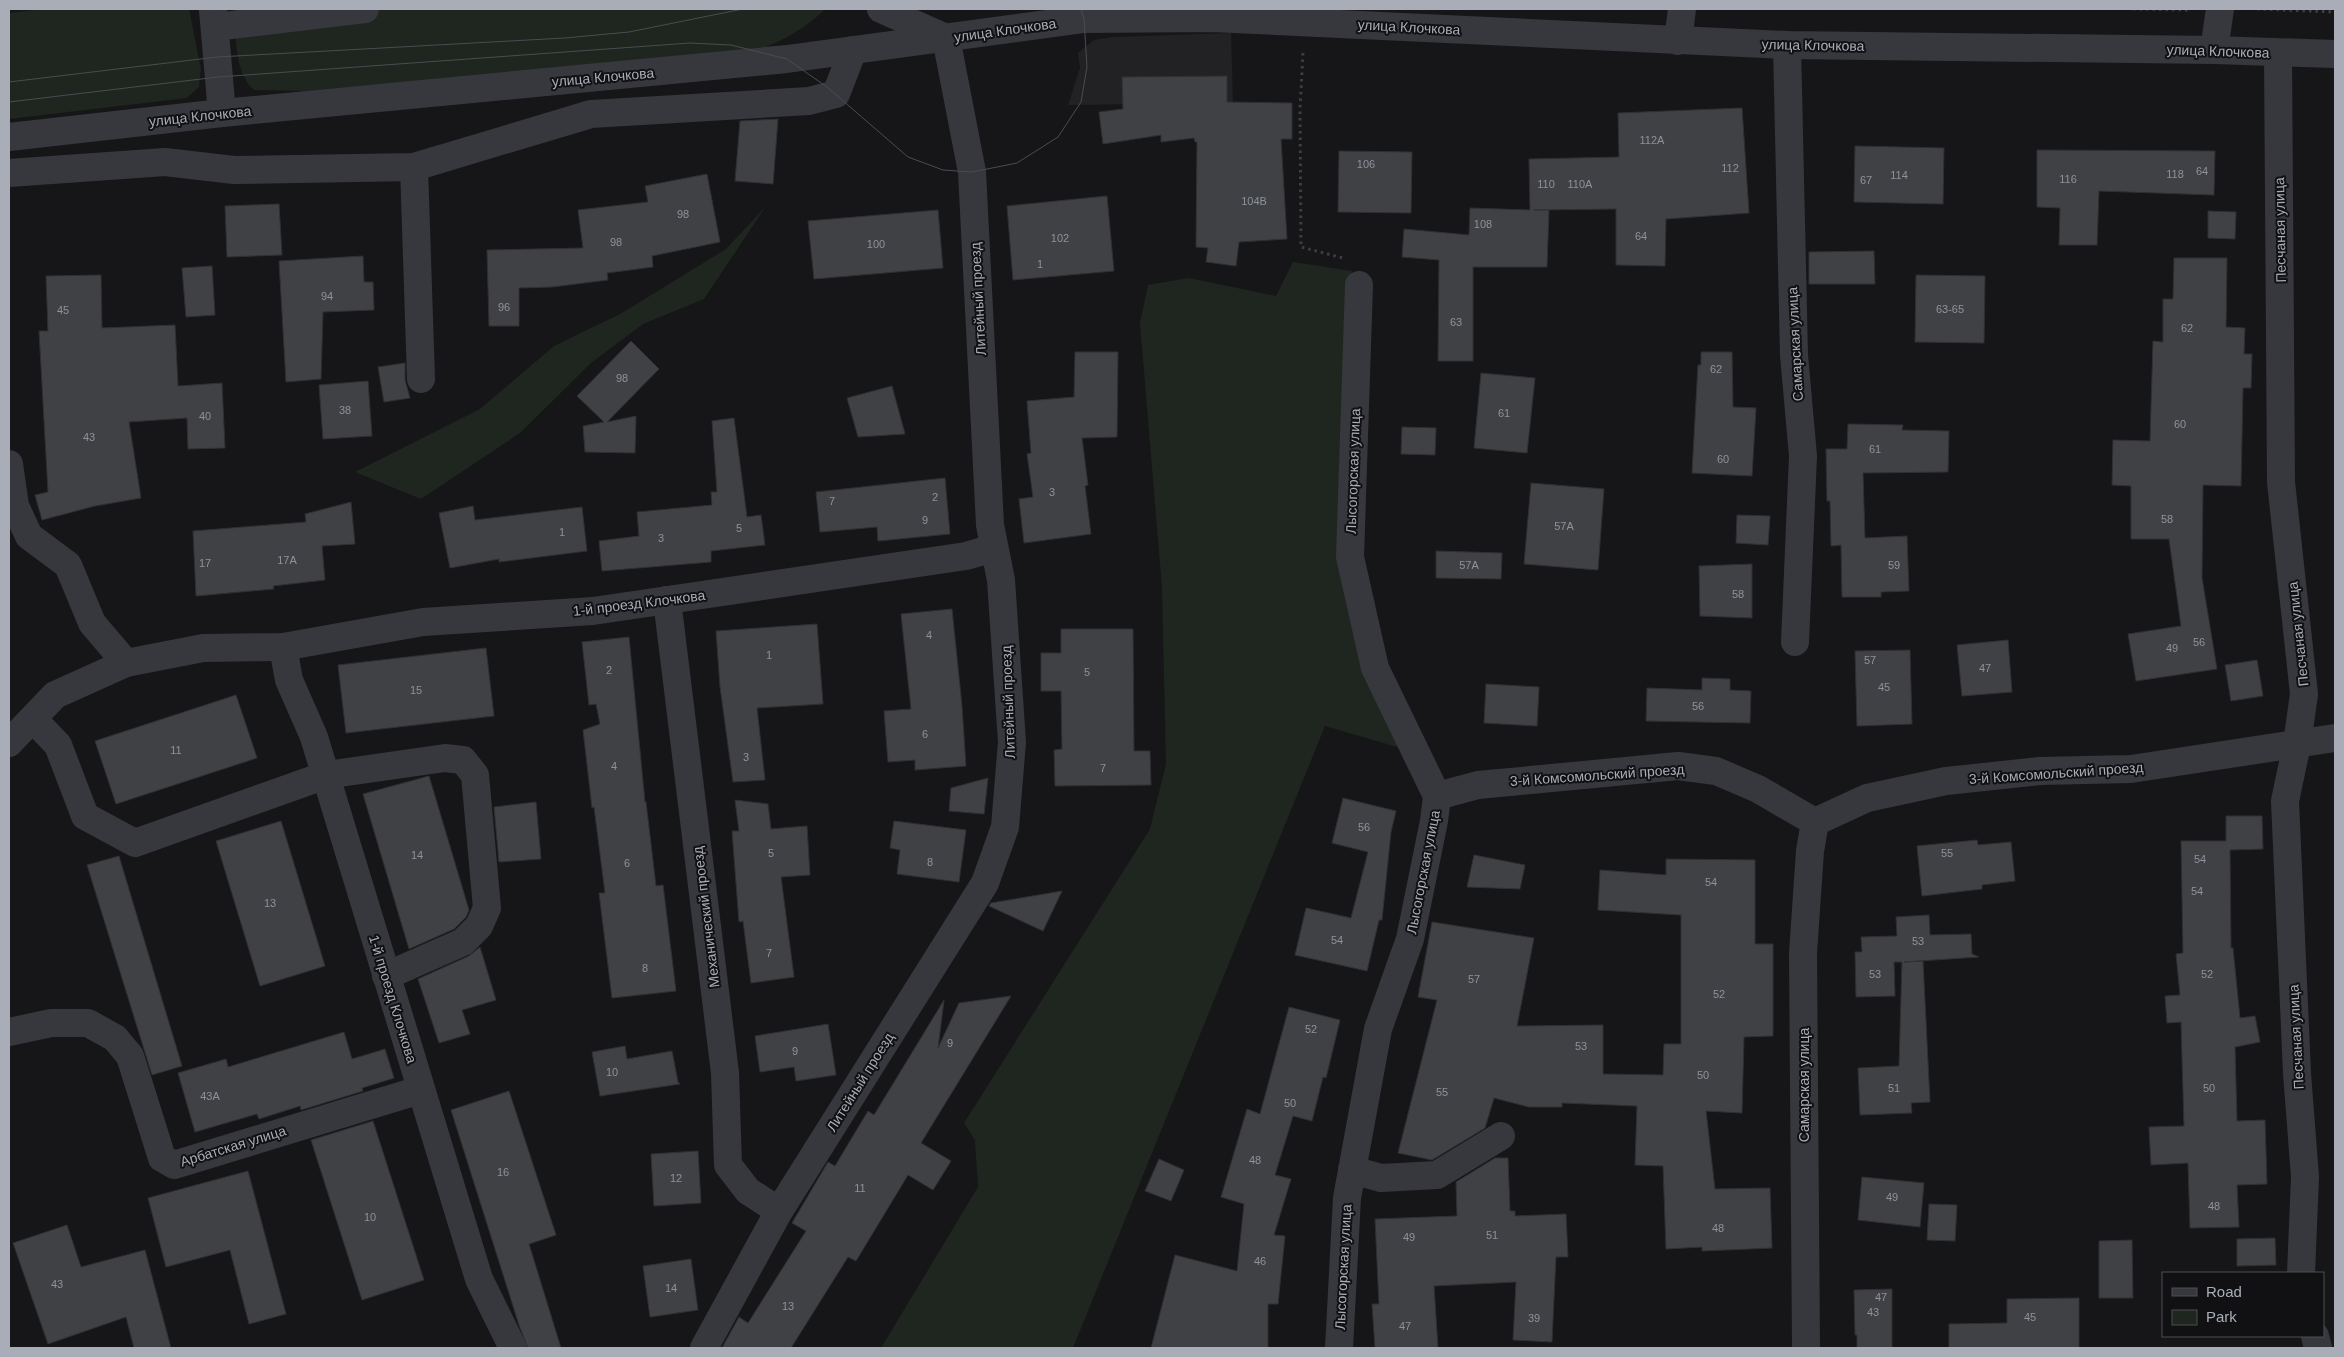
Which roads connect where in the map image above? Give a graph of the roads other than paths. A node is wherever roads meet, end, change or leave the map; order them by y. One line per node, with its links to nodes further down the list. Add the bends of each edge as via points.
1 (366, 9): 7 (street)
2 (881, 9): 8 (street)
3 (1682, 9): 9 (street)
4 (2220, 9): 12 (street)
5 (1213, 13): 6 (street, улица Клочкова); 9 (street, улица Клочкова, via 1305,22)
6 (1119, 14): 8 (street, улица Клочкова)
7 (214, 18): 15 (street)
8 (946, 38): 11 (street, улица Клочкова); 22 (street, Литейный проезд, via 972,172)
9 (1678, 41): 10 (street, улица Клочкова)
10 (1787, 45): 12 (street, улица Клочкова); 24 (street, Самарская улица, via 1794,355 1803,456)
11 (853, 50): 15 (street, улица Клочкова); 17 (street, via 836,94 809,101 591,114)
12 (2214, 50): 13 (street, улица Клочкова)
13 (2278, 54): 14 (street, улица Клочкова); 30 (street, Песчаная улица, via 2281,482 2304,694)
14 (2335, 54)
15 (222, 113): 16 (street, улица Клочкова)
16 (9, 137)
17 (414, 167): 18 (street, via 234,170 165,162); 20 (street)
18 (9, 173)
19 (1360, 285): 32 (street, Лысогорская улица, via 1350,557 1375,668)
20 (421, 379)
21 (9, 464): 26 (street, via 15,506 29,536 68,565 92,623)
22 (994, 548): 23 (street, 1-й проезд Клочкова, via 966,556); 39 (street, Литейный проезд, via 1001,580 1012,742 1005,827 985,883)
23 (667, 600): 25 (street, 1-й проезд Клочкова, via 593,611 423,622); 39 (street, Механический проезд, via 726,1073 728,1165 748,1191)
24 (1795, 642)
25 (284, 647): 26 (street, 1-й проезд Клочкова, via 203,648); 31 (street, 1-й проезд Клочкова, via 289,680 314,737)
26 (126, 663): 27 (street, 1-й проезд Клочкова, via 55,696)
27 (33, 719): 29 (street, 1-й проезд Клочкова); 31 (street, via 58,745 85,816 135,843)
28 (2335, 738): 30 (street, 3-й Комсомольский проезд)
29 (9, 743)
30 (2297, 744): 33 (street, 3-й Комсомольский проезд, via 2131,769 2040,771 1946,781 1867,798); 40 (street, Песчаная улица, via 2285,801 2305,1177)
31 (326, 775): 34 (street, 1-й проезд Клочкова); 34 (street, via 445,758 463,760 475,774 487,908 479,926 463,942)
32 (1437, 796): 33 (street, 3-й Комсомольский проезд, via 1478,785 1678,766 1716,771 1758,789); 38 (street, Лысогорская улица, via 1410,939 1378,1029)
33 (1815, 822): 44 (street, Самарская улица, via 1803,953)
34 (386, 976): 36 (street, 1-й проезд Клочкова)
35 (9, 1032): 36 (street, Арбатская улица, via 51,1023 88,1023 115,1038 130,1056 162,1158 174,1164)
36 (420, 1090): 41 (street, 1-й проезд Клочкова, via 479,1279)
37 (1501, 1136): 38 (street, via 1436,1175 1381,1178)
38 (1352, 1170): 43 (street, Лысогорская улица, via 1347,1198)
39 (779, 1211): 42 (street, Литейный проезд)
40 (2301, 1272)
41 (514, 1348)
42 (704, 1348)
43 (1339, 1348)
44 (1806, 1348)

